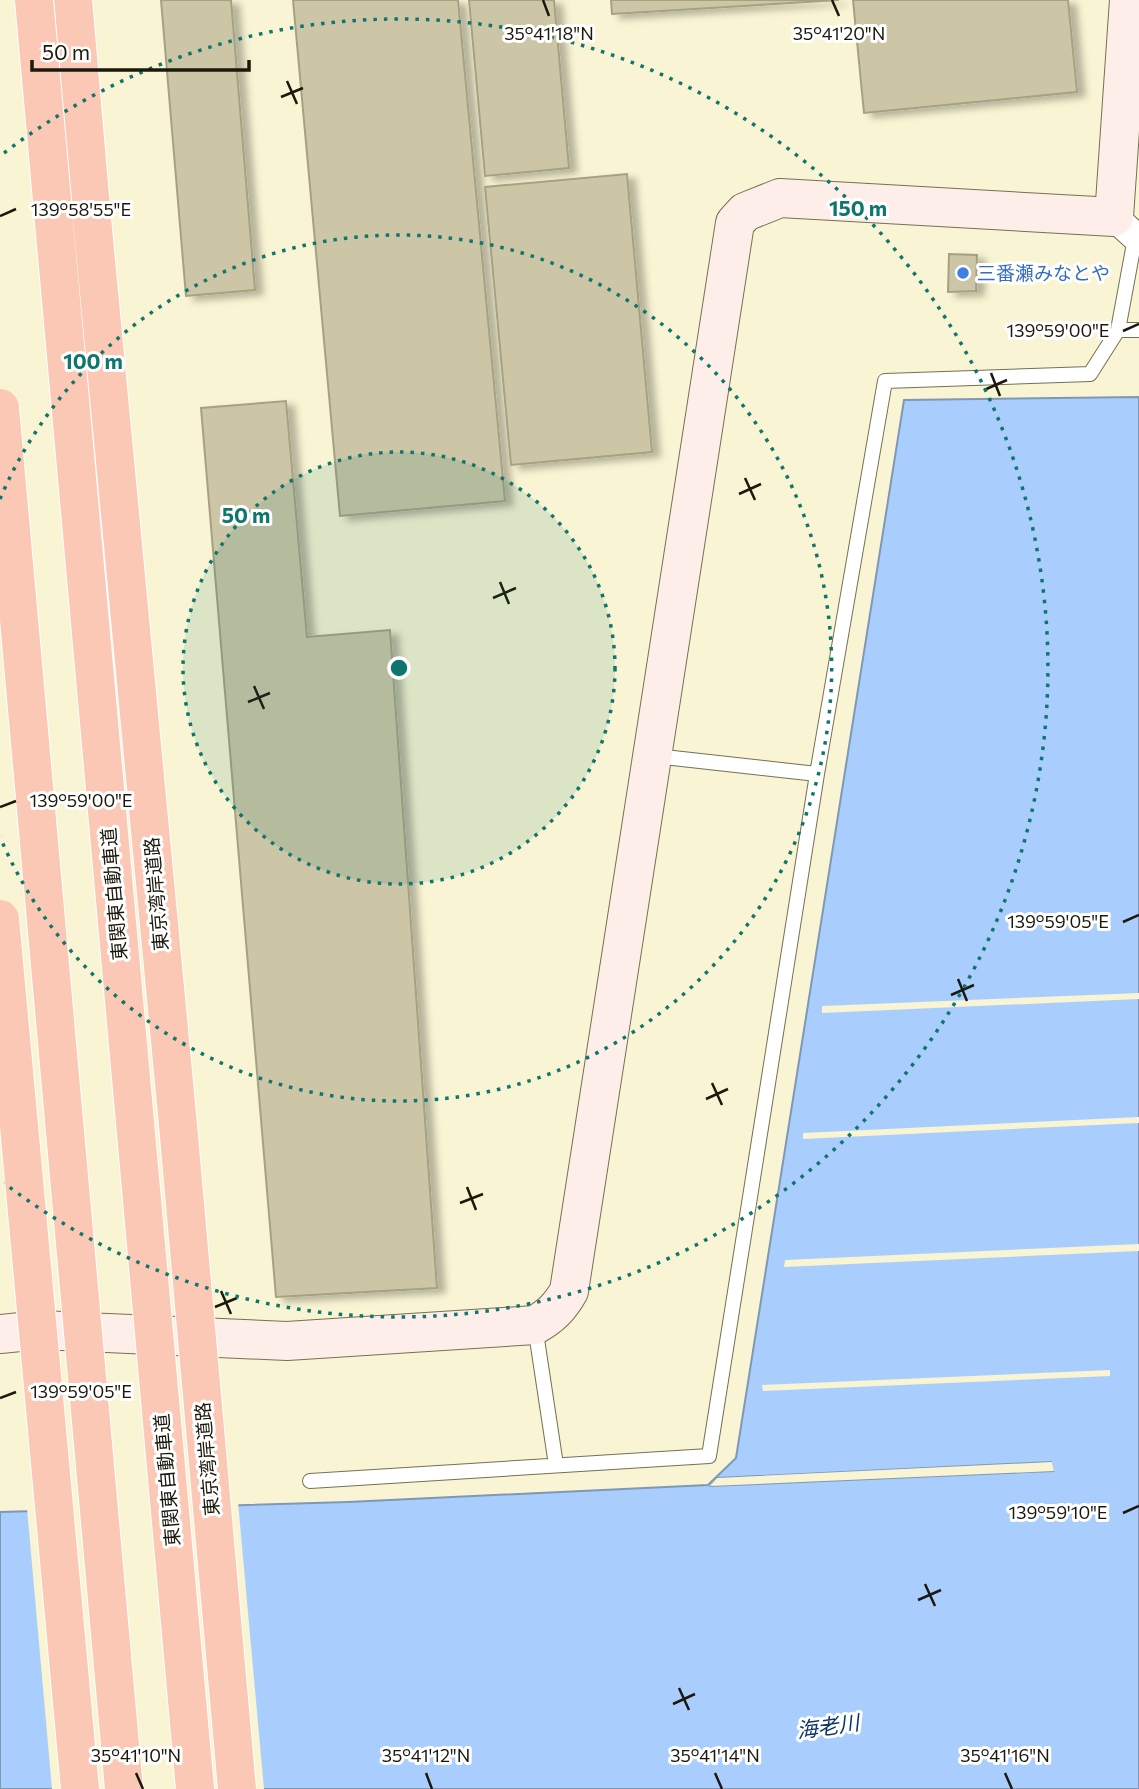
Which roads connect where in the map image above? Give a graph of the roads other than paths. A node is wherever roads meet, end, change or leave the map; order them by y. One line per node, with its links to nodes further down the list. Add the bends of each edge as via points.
1 (34, 0): 17 (highway, 東関東自動車道, bridge)
2 (73, 0): 18 (highway, 東京湾岸道路, bridge)
3 (1129, 0): 4 (street)
4 (1130, 232): 5 (lane); 8 (street, via 780,198 745,212 736,223)
5 (1118, 330): 6 (lane); 9 (lane, via 1090,374 885,381)
6 (1139, 330)
7 (0, 408): 16 (highway, bridge)
8 (653, 755): 9 (lane); 11 (street, via 569,1291 550,1316)
9 (817, 774): 13 (lane, via 709,1456)
10 (0, 919): 15 (highway, bridge)
11 (535, 1325): 12 (street, via 287,1341 40,1330); 13 (lane)
12 (0, 1334)
13 (556, 1465): 14 (lane)
14 (310, 1481)
15 (80, 1789)
16 (124, 1789)
17 (195, 1789)
18 (237, 1789)

